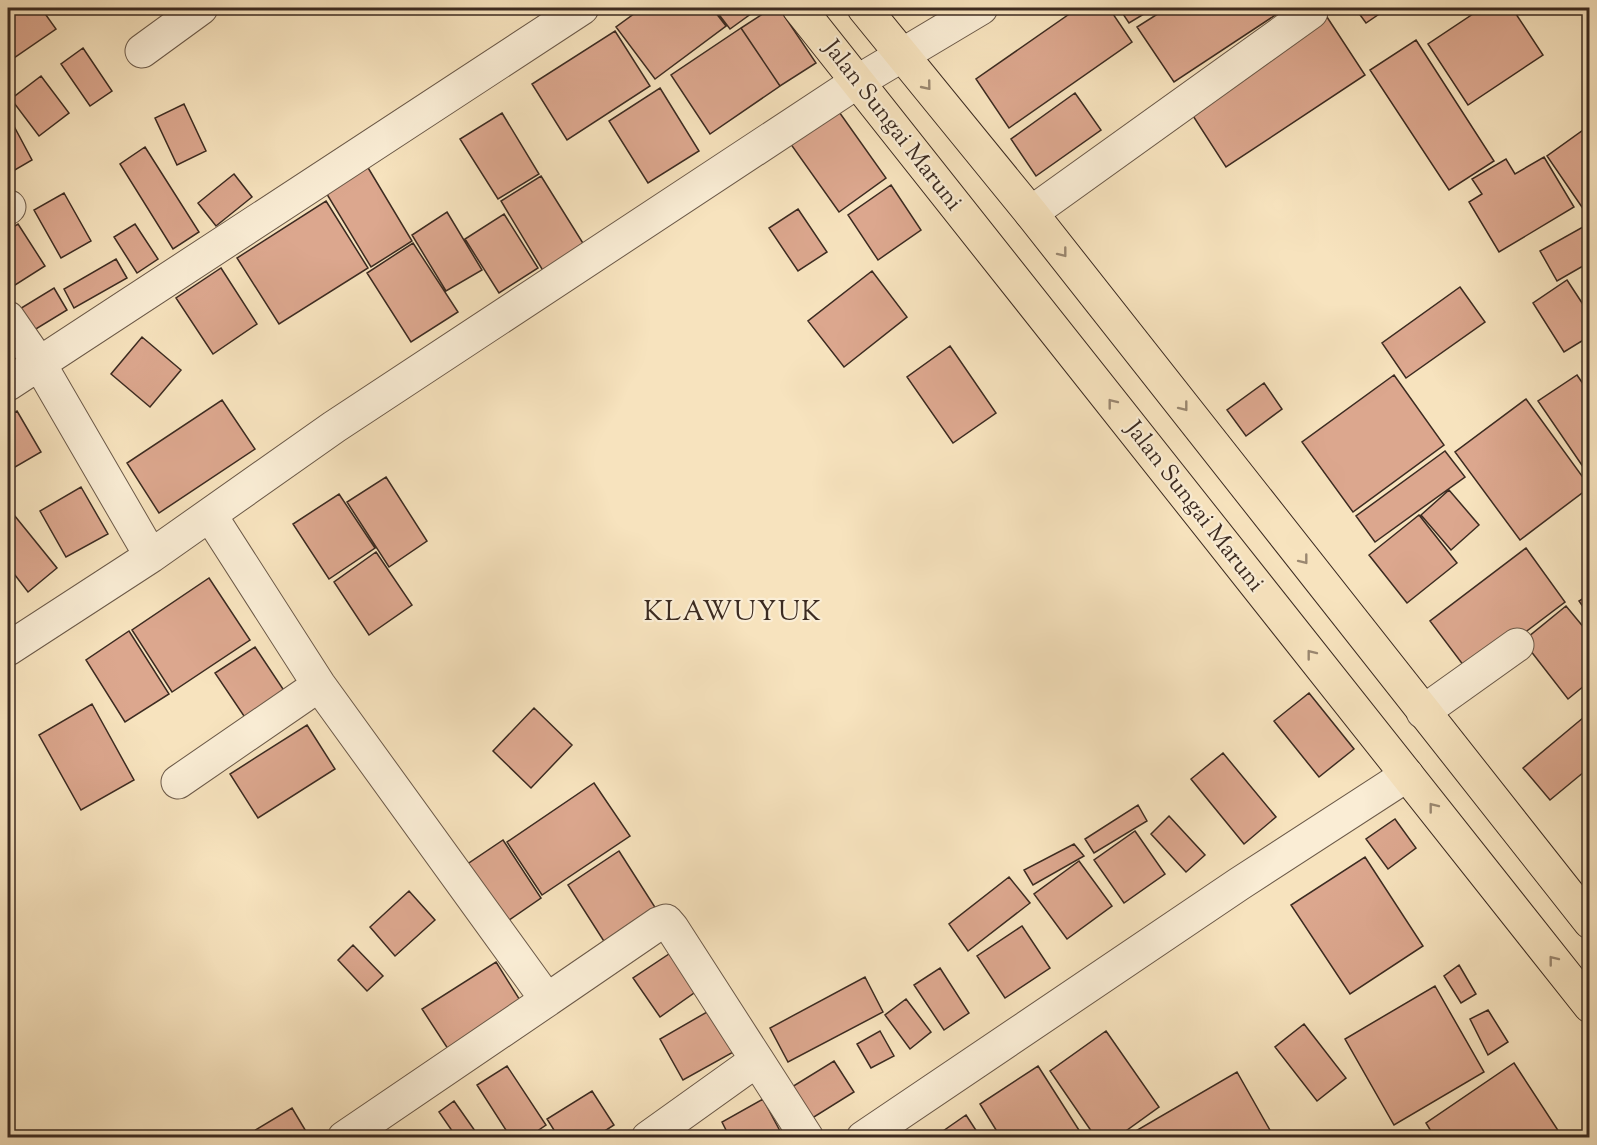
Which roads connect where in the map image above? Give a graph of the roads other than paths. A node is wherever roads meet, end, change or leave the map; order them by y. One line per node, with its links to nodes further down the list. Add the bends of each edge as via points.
1 (201, 8): 7 (street)
2 (582, 8): 12 (street)
3 (799, 8): 9 (main road, Jalan Sungai Maruni)
4 (864, 8): 8 (main road)
5 (981, 8): 8 (street)
6 (1311, 12): 10 (street)
7 (142, 51)
8 (902, 55): 9 (street); 10 (main road, one-way to 10)
9 (857, 82): 14 (street, via 334,428); 20 (main road, Jalan Sungai Maruni, one-way to 9)
10 (1031, 213): 19 (main road, one-way to 19)
11 (8, 318): 12 (street)
12 (39, 363): 13 (street); 15 (street)
13 (8, 384)
14 (210, 515): 15 (street); 18 (street)
15 (151, 556): 17 (street)
16 (1517, 645): 19 (street)
17 (8, 649)
18 (319, 686): 21 (street); 23 (street)
19 (1423, 712): 22 (main road)
20 (1407, 775): 24 (main road, Jalan Sungai Maruni, one-way to 20); 29 (street)
21 (178, 782)
22 (1590, 922)
23 (547, 1000): 25 (street, via 666,921); 26 (street)
24 (1590, 1006)
25 (758, 1060): 27 (street); 28 (street)
26 (344, 1137)
27 (648, 1137)
28 (807, 1137)
29 (864, 1137)

